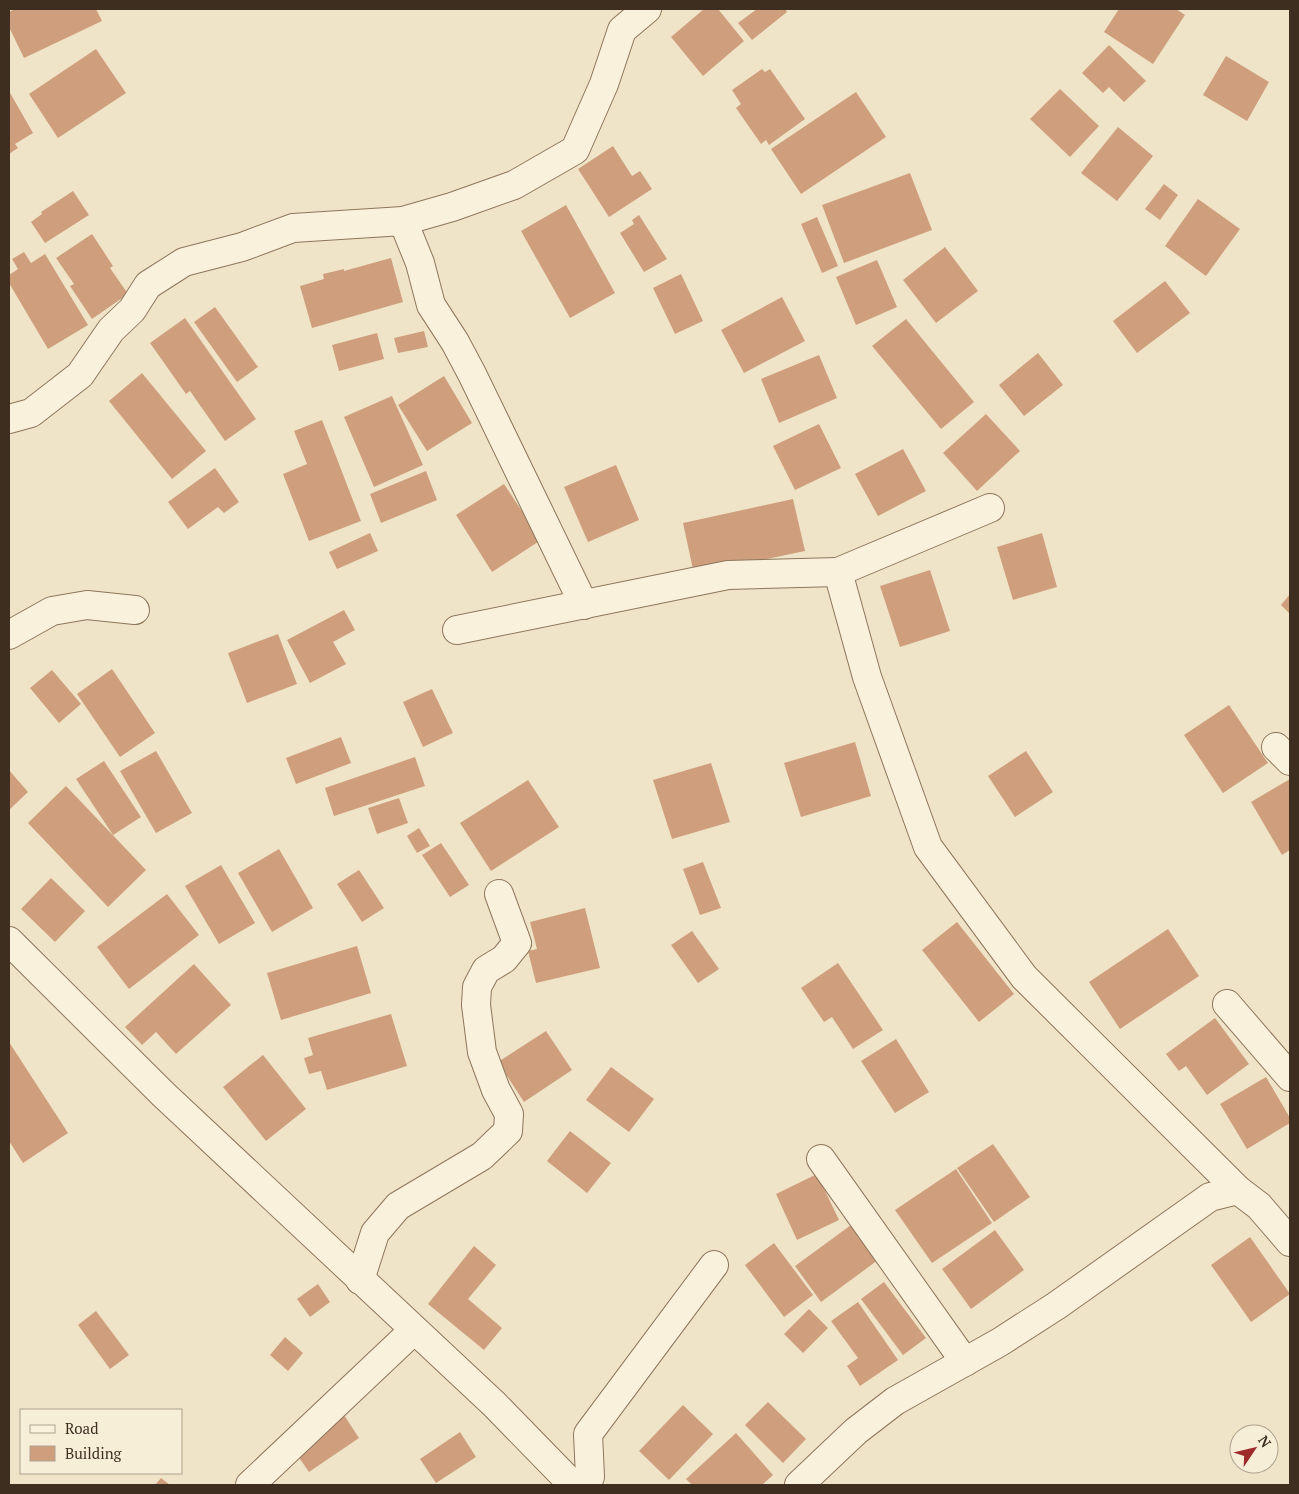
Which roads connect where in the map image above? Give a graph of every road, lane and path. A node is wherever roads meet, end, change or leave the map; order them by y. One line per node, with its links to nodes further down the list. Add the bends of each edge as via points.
1 (647, 9): 2 (street, via 622,30 604,84 575,150 514,185)
2 (403, 221): 3 (street, via 293,228 242,247 184,262 148,285 132,310 111,330 80,376 30,413); 6 (street, via 420,263 431,305 472,374)
3 (9, 420)
4 (990, 508): 5 (street)
5 (838, 572): 6 (street, via 728,576); 15 (street, via 867,677 928,847 1024,976)
6 (584, 605): 9 (street)
7 (135, 610): 8 (street, via 87,605 52,611)
8 (10, 627)
9 (457, 630)
10 (499, 894): 18 (street, via 517,943 504,959 486,970 477,987 476,1005 482,1052 509,1114 508,1131 482,1156 398,1206 376,1233)
11 (9, 941): 18 (street, via 163,1094)
12 (1227, 1004): 13 (street)
13 (1290, 1077)
14 (821, 1159): 20 (street)
15 (1238, 1190): 16 (street, via 1259,1206); 20 (street, via 1210,1197 1056,1306)
16 (1290, 1242)
17 (714, 1265): 23 (street, via 588,1434 590,1476)
18 (360, 1280): 19 (street)
19 (414, 1330): 21 (street); 22 (street, via 494,1404)
20 (965, 1362): 24 (street, via 895,1401 856,1431)
21 (250, 1485)
22 (573, 1485)
23 (586, 1485)
24 (799, 1485)

